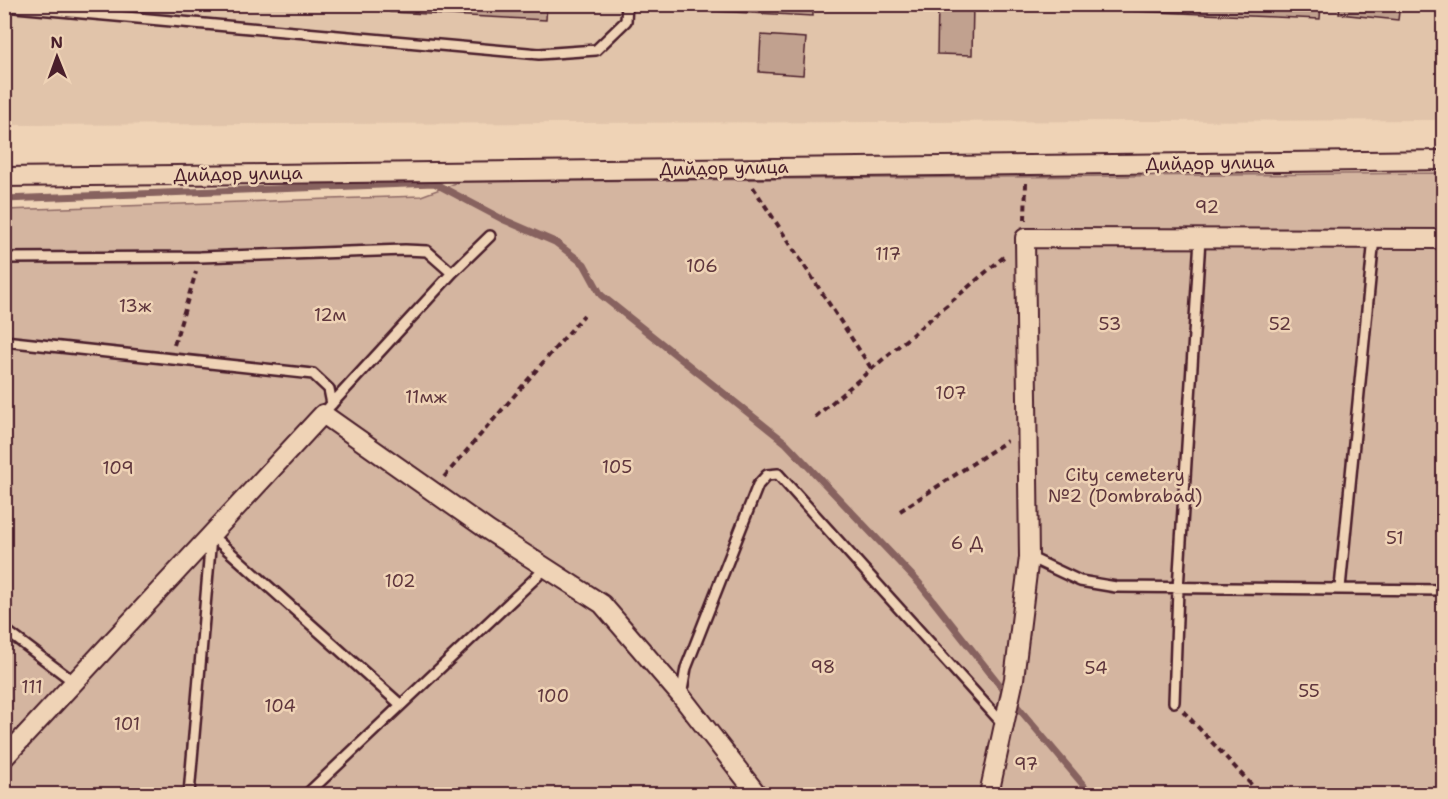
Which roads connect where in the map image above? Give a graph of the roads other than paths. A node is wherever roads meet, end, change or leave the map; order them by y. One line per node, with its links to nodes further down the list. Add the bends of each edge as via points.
1 (627, 4): 2 (lane, via 626,21 596,50 539,54)
2 (4, 6)
3 (1443, 160): 4 (street, Дийдор улица)
4 (4, 177)
5 (490, 236): 10 (lane)
6 (1374, 238): 7 (street); 8 (street); 16 (lane)
7 (1200, 239): 14 (street, via 1025,238); 17 (lane)
8 (1443, 239)
9 (4, 258): 10 (lane, via 428,251)
10 (452, 273): 12 (lane)
11 (4, 341): 12 (lane, via 313,374 329,389)
12 (327, 409): 13 (street); 15 (street, via 431,491)
13 (211, 535): 20 (street); 23 (lane); 27 (lane)
14 (1029, 557): 17 (lane, via 1080,581 1116,587); 24 (street, via 1014,679)
15 (546, 568): 21 (street, via 602,604); 23 (lane)
16 (1340, 588): 17 (lane); 18 (lane)
17 (1178, 589): 22 (lane)
18 (1443, 590)
19 (4, 629): 20 (lane)
20 (74, 682): 25 (street)
21 (681, 696): 24 (lane, via 686,668 758,485 767,475 778,474); 26 (street)
22 (1174, 702)
23 (401, 705): 28 (lane)
24 (1003, 724): 29 (street)
25 (4, 758)
26 (755, 794)
27 (189, 795)
28 (307, 795)
29 (989, 795)

